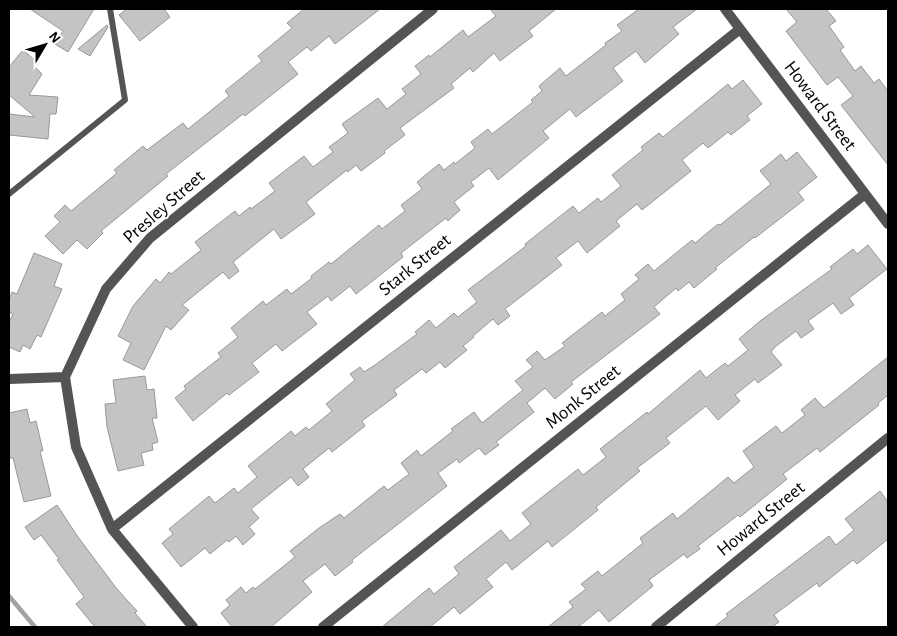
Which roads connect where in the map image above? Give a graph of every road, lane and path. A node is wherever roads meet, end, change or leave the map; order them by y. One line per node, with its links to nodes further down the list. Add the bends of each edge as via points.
1 (110, 9): 5 (lane, via 125,100)
2 (433, 9): 8 (street, Presley Street, via 150,238 106,289)
3 (725, 9): 4 (street, Howard Street)
4 (740, 29): 6 (street, Howard Street); 11 (street, Stark Street)
5 (9, 194)
6 (865, 194): 7 (street, Howard Street); 13 (street, Monk Street)
7 (888, 224)
8 (65, 377): 9 (street); 11 (street, via 76,447)
9 (9, 379)
10 (888, 438): 14 (street, Howard Street)
11 (112, 529): 12 (street)
12 (193, 627)
13 (323, 627)
14 (656, 627)

